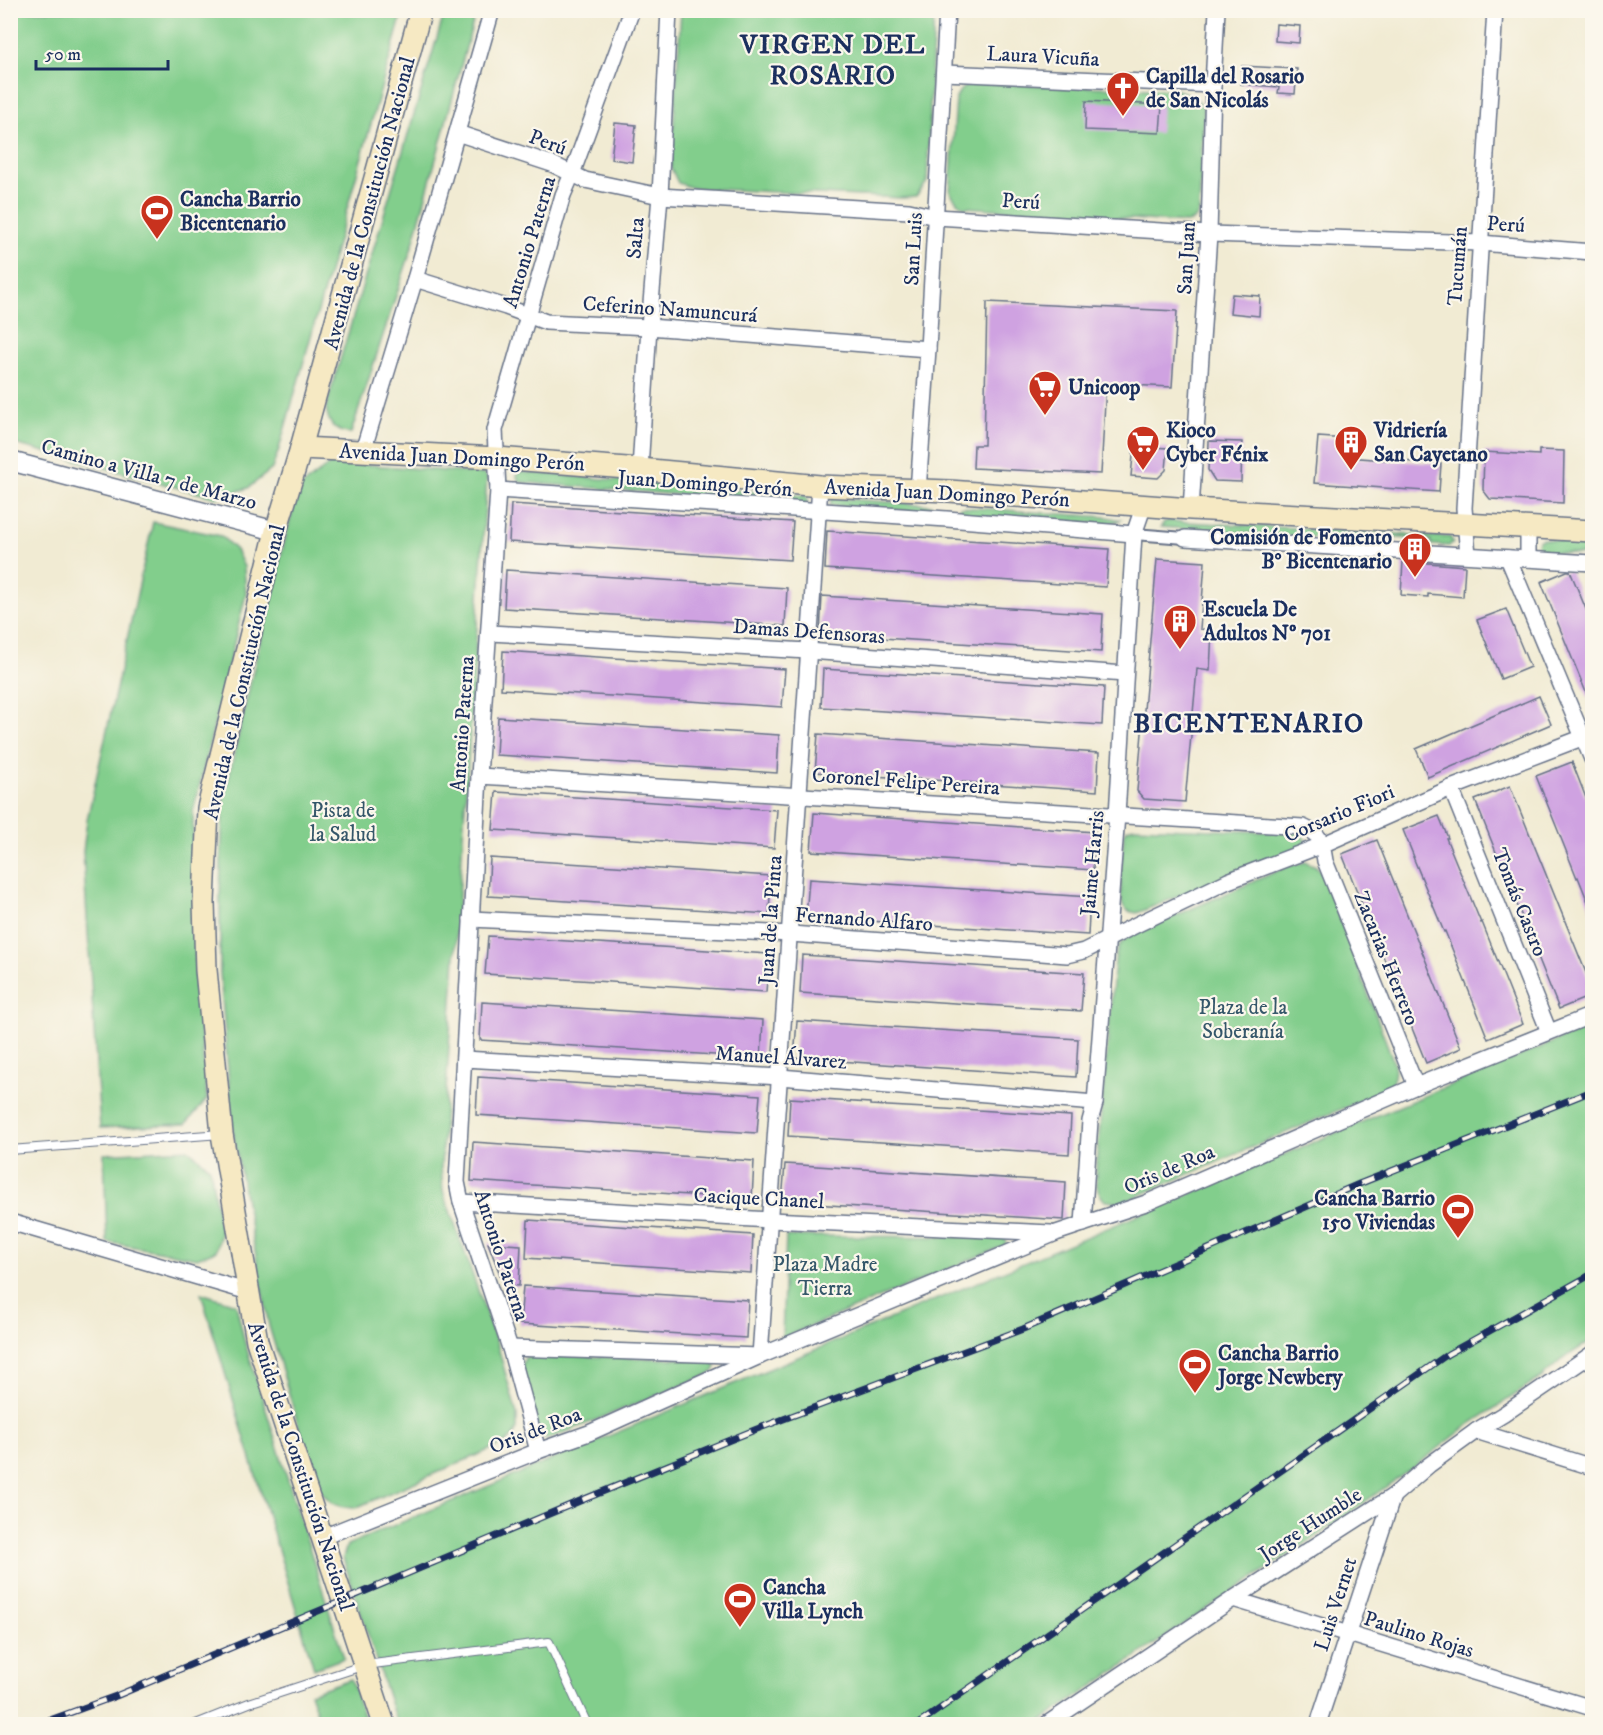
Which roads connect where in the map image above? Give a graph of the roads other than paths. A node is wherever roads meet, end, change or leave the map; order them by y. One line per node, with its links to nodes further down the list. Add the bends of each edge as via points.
1 (421, 10): 21 (main road, Avenida de la Constitución Nacional)
2 (492, 10): 10 (street)
3 (632, 10): 11 (street, Antonio Paterna)
4 (669, 10): 12 (street, Salta)
5 (947, 10): 8 (street, San Luis)
6 (1217, 10): 9 (street, San Juan)
7 (1495, 10): 15 (street, Tucumán)
8 (944, 73): 9 (street, Laura Vicuña); 13 (street, San Luis)
9 (1213, 85): 14 (street, San Juan)
10 (457, 133): 11 (street, Perú); 17 (street)
11 (572, 174): 12 (street, Perú); 18 (street, Antonio Paterna)
12 (660, 196): 13 (street, Perú, via 909,211); 19 (street, Salta)
13 (936, 217): 14 (street, Perú); 20 (street, San Luis)
14 (1209, 234): 15 (street, Perú); 31 (street, San Juan)
15 (1480, 243): 16 (street, Perú); 34 (street, Tucumán)
16 (1593, 252)
17 (415, 279): 18 (street, Ceferino Namuncurá); 22 (street)
18 (528, 316): 19 (street, Ceferino Namuncurá, via 546,322); 23 (street, Antonio Paterna, via 495,430)
19 (649, 327): 20 (street, Ceferino Namuncurá); 25 (street, Salta)
20 (928, 349): 28 (street, San Luis)
21 (302, 448): 22 (main road, Avenida Juan Domingo Perón); 36 (main road, Avenida de la Constitución Nacional)
22 (363, 451): 23 (main road, Avenida Juan Domingo Perón)
23 (497, 458): 25 (main road, Avenida Juan Domingo Perón); 27 (street, Antonio Paterna)
24 (10, 461): 36 (street, Camino a Villa 7 de Marzo)
25 (640, 469): 26 (main road, Avenida Juan Domingo Perón)
26 (820, 486): 28 (main road, Avenida Juan Domingo Perón); 32 (street, Juan de la Pinta)
27 (498, 490): 32 (street, Juan Domingo Perón); 44 (street, Antonio Paterna)
28 (918, 491): 29 (main road, Avenida Juan Domingo Perón)
29 (949, 491): 30 (main road, Avenida Juan Domingo Perón); 33 (street)
30 (1143, 505): 31 (main road, Avenida Juan Domingo Perón); 38 (street, Jaime Harris)
31 (1191, 508): 34 (main road, Avenida Juan Domingo Perón)
32 (818, 511): 33 (street, Juan Domingo Perón); 45 (street, Juan de la Pinta)
33 (947, 519): 38 (street, Juan Domingo Perón)
34 (1464, 524): 35 (main road, Avenida Juan Domingo Perón); 40 (street, Tucumán)
35 (1528, 528): 37 (main road, Avenida Juan Domingo Perón); 42 (street)
36 (276, 531): 63 (main road, Avenida de la Constitución Nacional, via 208,808 206,970)
37 (1593, 531)
38 (1134, 534): 39 (street, Juan Domingo Perón); 46 (street, Jaime Harris)
39 (1185, 538): 40 (street, Juan Domingo Perón)
40 (1468, 555): 41 (street, Juan Domingo Perón)
41 (1508, 558): 42 (street, Juan Domingo Perón); 47 (street)
42 (1528, 559): 43 (street, Juan Domingo Perón)
43 (1593, 563)
44 (490, 633): 45 (street, Damas Defensoras); 49 (street, Antonio Paterna)
45 (808, 651): 46 (street, Damas Defensoras); 51 (street, Juan de la Pinta)
46 (1125, 674): 52 (street, Jaime Harris)
47 (1588, 735): 48 (street); 50 (street, Corsario Fiori)
48 (1593, 759)
49 (479, 776): 51 (street, Coronel Felipe Pereira); 54 (street, Antonio Paterna)
50 (1451, 788): 53 (street, Corsario Fiori); 58 (street, Tomás Castro)
51 (798, 795): 52 (street, Coronel Felipe Pereira); 55 (street, Juan de la Pinta)
52 (1117, 815): 53 (street, Coronel Felipe Pereira, via 1303,827 1314,831); 56 (street, Jaime Harris)
53 (1323, 845): 56 (street, Corsario Fiori, via 1228,881); 61 (street, Zacarias Herrero, via 1325,861)
54 (471, 919): 55 (street, Fernando Alfaro); 59 (street, Antonio Paterna)
55 (791, 934): 56 (street, Fernando Alfaro, via 1067,955); 60 (street, Juan de la Pinta)
56 (1106, 940): 62 (street, Jaime Harris)
57 (1593, 1015): 58 (street, Oris de Roa)
58 (1549, 1032): 61 (street, Oris de Roa)
59 (464, 1059): 60 (street, Manuel Álvarez); 65 (street, Antonio Paterna, via 457,1182)
60 (780, 1077): 62 (street, Manuel Álvarez); 66 (street, Juan de la Pinta)
61 (1416, 1086): 68 (street, Oris de Roa, via 1146,1203)
62 (1095, 1103): 68 (street, Jaime Harris, via 1090,1121)
63 (222, 1134): 64 (lane); 70 (main road, Avenida de la Constitución Nacional)
64 (10, 1150)
65 (461, 1202): 66 (street, Cacique Chanel); 71 (street, Antonio Paterna)
66 (770, 1220): 69 (street, Cacique Chanel); 73 (street, Juan de la Pinta)
67 (10, 1222): 70 (street)
68 (1083, 1224): 69 (street, Oris de Roa)
69 (1056, 1233): 73 (street, Oris de Roa)
70 (249, 1292): 78 (main road, Avenida de la Constitución Nacional, via 257,1341)
71 (510, 1347): 73 (street, Oris de Roa); 75 (street, Antonio Paterna)
72 (1593, 1354): 74 (street, Jorge Humble)
73 (760, 1356): 75 (street, Oris de Roa)
74 (1476, 1431): 76 (street); 77 (street, Jorge Humble)
75 (538, 1451): 78 (street, Oris de Roa)
76 (1593, 1467)
77 (1393, 1496): 79 (street, Jorge Humble); 80 (street, Luis Vernet)
78 (323, 1537): 81 (main road, Avenida de la Constitución Nacional)
79 (1233, 1599): 80 (street, Paulino Rojas); 86 (street, Jorge Humble)
80 (1347, 1635): 82 (street, Paulino Rojas); 87 (street, Luis Vernet)
81 (365, 1665): 83 (lane); 84 (main road, Avenida de la Constitución Nacional); 85 (lane, via 549,1642)
82 (1593, 1708)
83 (196, 1725)
84 (384, 1725)
85 (587, 1725)
86 (1047, 1725)
87 (1318, 1725)

